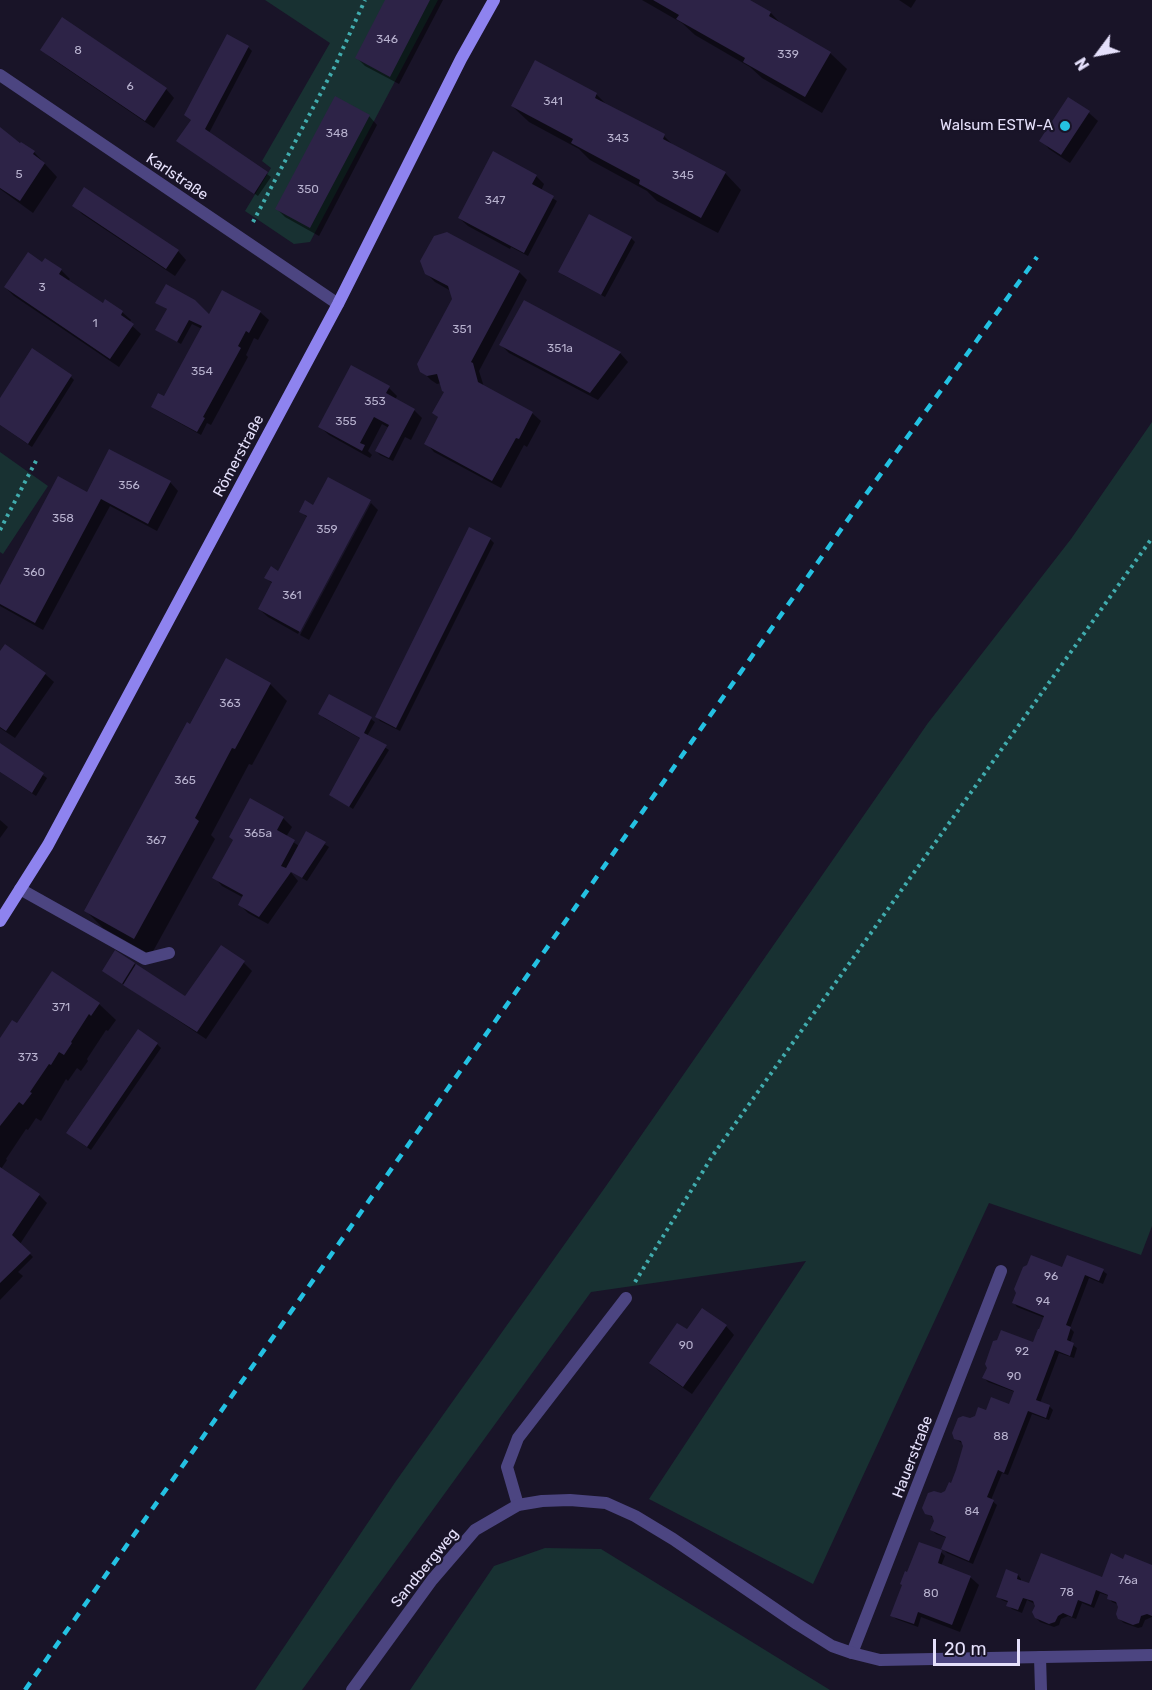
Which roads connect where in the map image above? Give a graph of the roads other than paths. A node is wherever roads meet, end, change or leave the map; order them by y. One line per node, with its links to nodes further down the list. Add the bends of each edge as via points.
1 (494, 0): 3 (main road, Römerstraße)
2 (0, 75): 3 (street, Karlstraße)
3 (338, 304): 4 (main road, Römerstraße, via 53,835)
4 (20, 889): 5 (main road, Römerstraße); 6 (street, via 145,959)
5 (0, 921)
6 (169, 953)
7 (1001, 1271): 10 (street, Hauerstraße)
8 (626, 1298): 9 (street, via 518,1438 507,1467)
9 (518, 1504): 10 (street, via 570,1500 606,1503 673,1539 832,1646); 13 (street, Sandbergweg, via 475,1530 432,1580)
10 (852, 1653): 12 (street, via 880,1660)
11 (1152, 1655): 12 (street)
12 (1040, 1657): 14 (street)
13 (352, 1690)
14 (1041, 1690)

